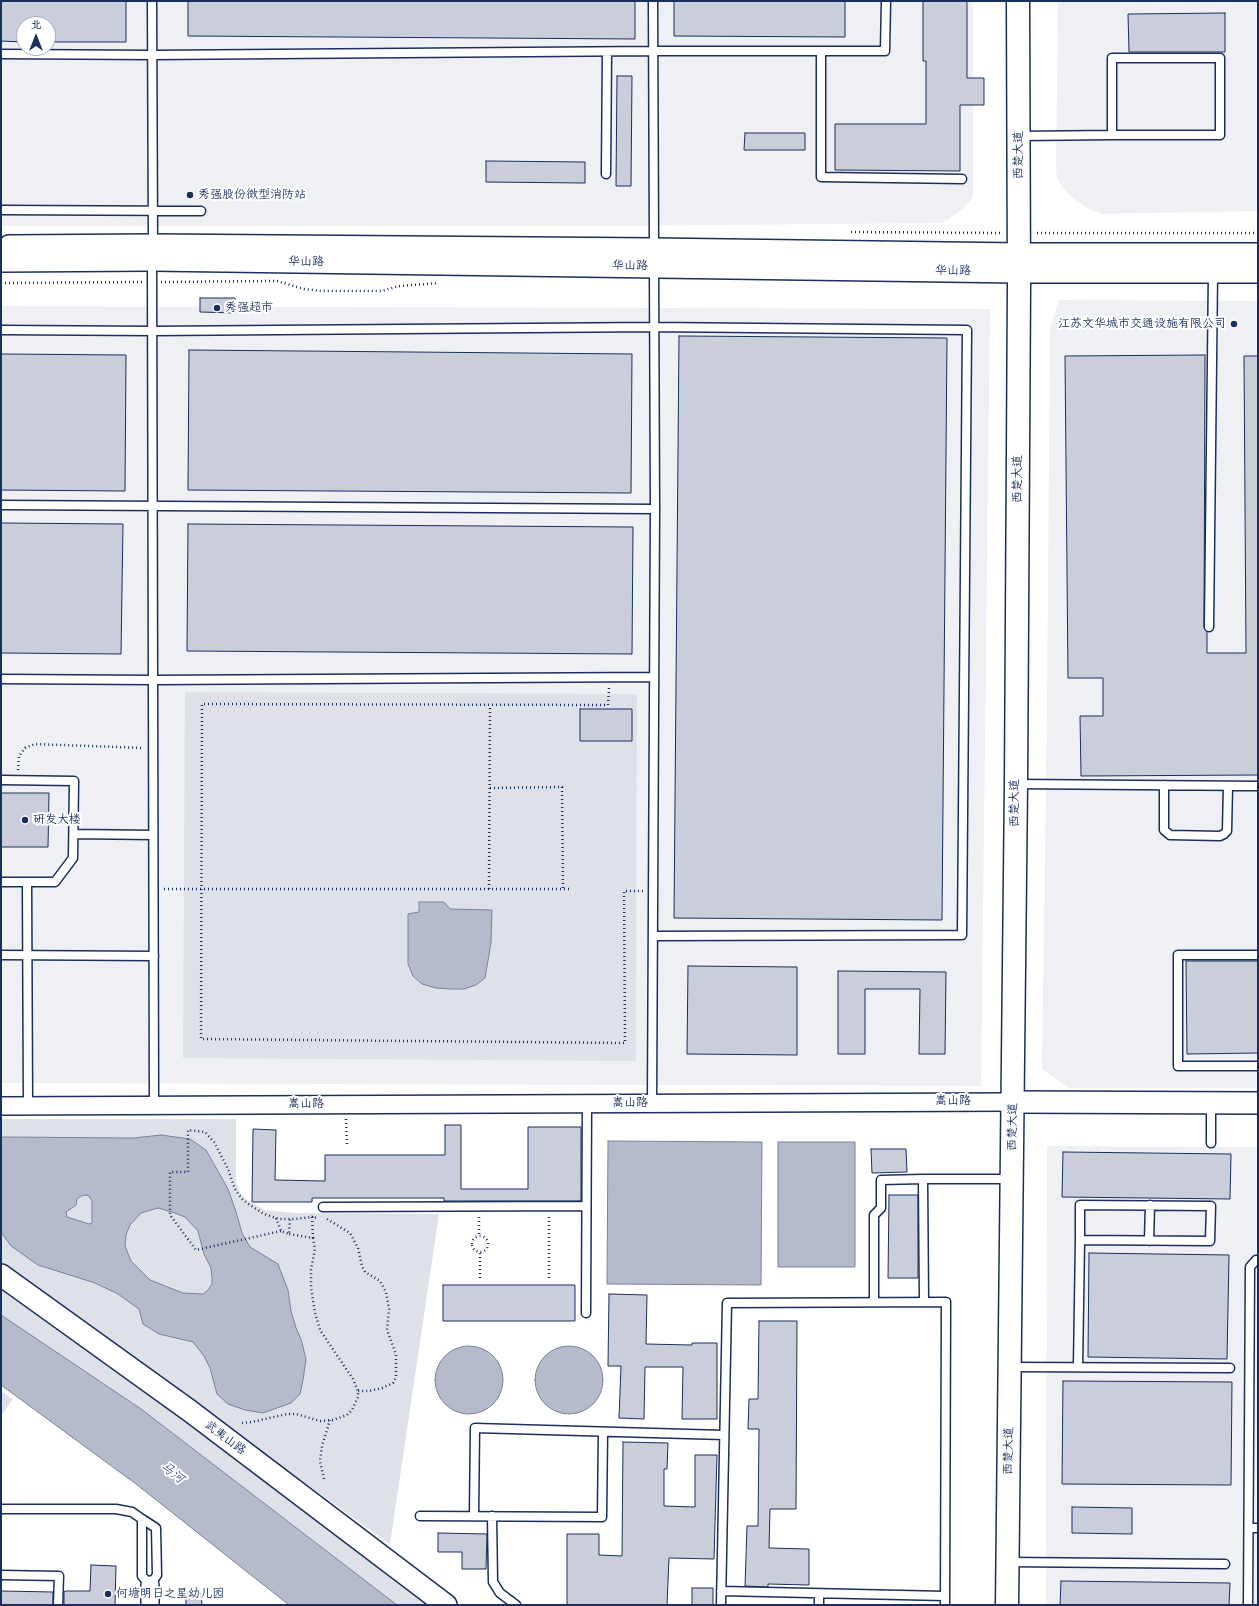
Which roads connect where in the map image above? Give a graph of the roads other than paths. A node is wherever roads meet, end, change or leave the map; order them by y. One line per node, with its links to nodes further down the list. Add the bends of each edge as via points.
1 (152, 1): 9 (lane)
2 (653, 1): 5 (lane)
3 (886, 1): 6 (lane, via 885,51)
4 (1018, 1): 10 (main road, 西楚大道)
5 (653, 51): 6 (lane); 7 (lane); 20 (lane)
6 (821, 51): 13 (lane, via 821,177)
7 (607, 52): 9 (lane); 12 (lane)
8 (1, 54): 9 (lane)
9 (152, 55): 15 (lane)
10 (1019, 136): 11 (lane); 22 (main road, 西楚大道)
11 (1112, 136): 11 (lane, via 1220,135 1220,58 1112,58)
12 (606, 174)
13 (962, 179)
14 (1, 210): 15 (lane)
15 (153, 211): 16 (lane); 18 (lane)
16 (201, 211)
17 (1, 246): 18 (street, 华山路)
18 (152, 252): 20 (street, 华山路); 21 (street, 华山路); 27 (lane)
19 (1258, 254): 23 (street, 华山路)
20 (654, 258): 22 (street, 华山路); 25 (lane)
21 (1, 261)
22 (1019, 263): 23 (street, 华山路); 36 (main road, 西楚大道)
23 (1213, 263): 24 (street, 华山路); 31 (lane)
24 (1258, 272)
25 (653, 327): 27 (lane); 30 (lane); 44 (lane, via 967,330 962,935)
26 (1, 330): 27 (lane)
27 (153, 331): 29 (lane)
28 (1, 505): 29 (lane)
29 (153, 506): 30 (lane); 34 (lane)
30 (655, 510): 32 (lane)
31 (1209, 627)
32 (654, 677): 34 (lane); 44 (lane)
33 (1, 679): 34 (lane)
34 (153, 680): 41 (lane)
35 (1, 780): 40 (lane, via 74,781)
36 (1016, 784): 37 (lane); 50 (main road, 西楚大道)
37 (1164, 785): 38 (lane); 38 (lane, via 1164,830 1170,835 1220,836 1227,831)
38 (1228, 786): 39 (lane)
39 (1258, 786)
40 (74, 834): 41 (lane); 43 (lane, via 73,858 55,882)
41 (153, 835): 48 (lane)
42 (1, 882): 43 (lane)
43 (26, 882): 46 (lane)
44 (653, 936): 52 (lane)
45 (1, 955): 46 (lane)
46 (27, 955): 48 (lane); 57 (lane)
47 (1258, 955): 49 (lane, via 1178,955 1178,1066)
48 (154, 956): 55 (lane)
49 (1258, 1066)
50 (1013, 1102): 52 (street, 嵩山路); 53 (street, 嵩山路); 60 (main road, 西楚大道)
51 (587, 1103): 52 (street, 嵩山路); 55 (street, 嵩山路); 62 (lane)
52 (652, 1103)
53 (1211, 1103): 54 (street, 嵩山路); 58 (lane)
54 (1258, 1103)
55 (154, 1105): 57 (street, 嵩山路)
56 (1, 1106): 57 (street, 嵩山路)
57 (28, 1106)
58 (1211, 1143)
59 (923, 1179): 60 (lane); 68 (lane, via 880,1180 880,1208 874,1216); 69 (lane)
60 (1012, 1179): 71 (main road, 西楚大道)
61 (1150, 1205): 64 (lane, via 1080,1205); 65 (lane); 65 (lane, via 1211,1206 1210,1241)
62 (586, 1206): 63 (lane); 70 (lane)
63 (322, 1207)
64 (1080, 1240): 65 (lane); 72 (lane)
65 (1150, 1241)
66 (1258, 1260): 81 (lane, via 1250,1267)
67 (1, 1275): 92 (street, 武夷山路, via 190,1411)
68 (874, 1302): 69 (lane); 75 (lane, via 727,1303)
69 (924, 1302): 89 (lane, via 946,1302)
70 (586, 1313)
71 (1010, 1367): 72 (lane); 83 (main road, 西楚大道)
72 (1078, 1367): 73 (lane)
73 (1230, 1368)
74 (603, 1432): 75 (lane); 78 (lane, via 475,1428); 79 (lane, via 602,1517)
75 (724, 1435): 87 (lane)
76 (1, 1509): 80 (lane, via 124,1509)
77 (420, 1516): 78 (lane)
78 (474, 1516): 79 (lane)
79 (492, 1516): 93 (lane, via 493,1582 500,1593)
80 (142, 1519): 86 (lane, via 142,1576); 86 (lane, via 156,1528 156,1575)
81 (1249, 1528): 82 (lane); 97 (lane)
82 (1258, 1528)
83 (1008, 1562): 84 (lane); 96 (main road, 西楚大道)
84 (1225, 1564)
85 (1, 1575): 90 (lane, via 59,1576)
86 (150, 1585): 91 (street)
87 (721, 1592): 88 (lane); 94 (lane)
88 (819, 1594): 89 (lane); 95 (lane)
89 (945, 1601)
90 (58, 1605)
91 (150, 1605)
92 (446, 1605)
93 (516, 1605)
94 (721, 1605)
95 (819, 1605)
96 (1007, 1605)
97 (1248, 1605)

